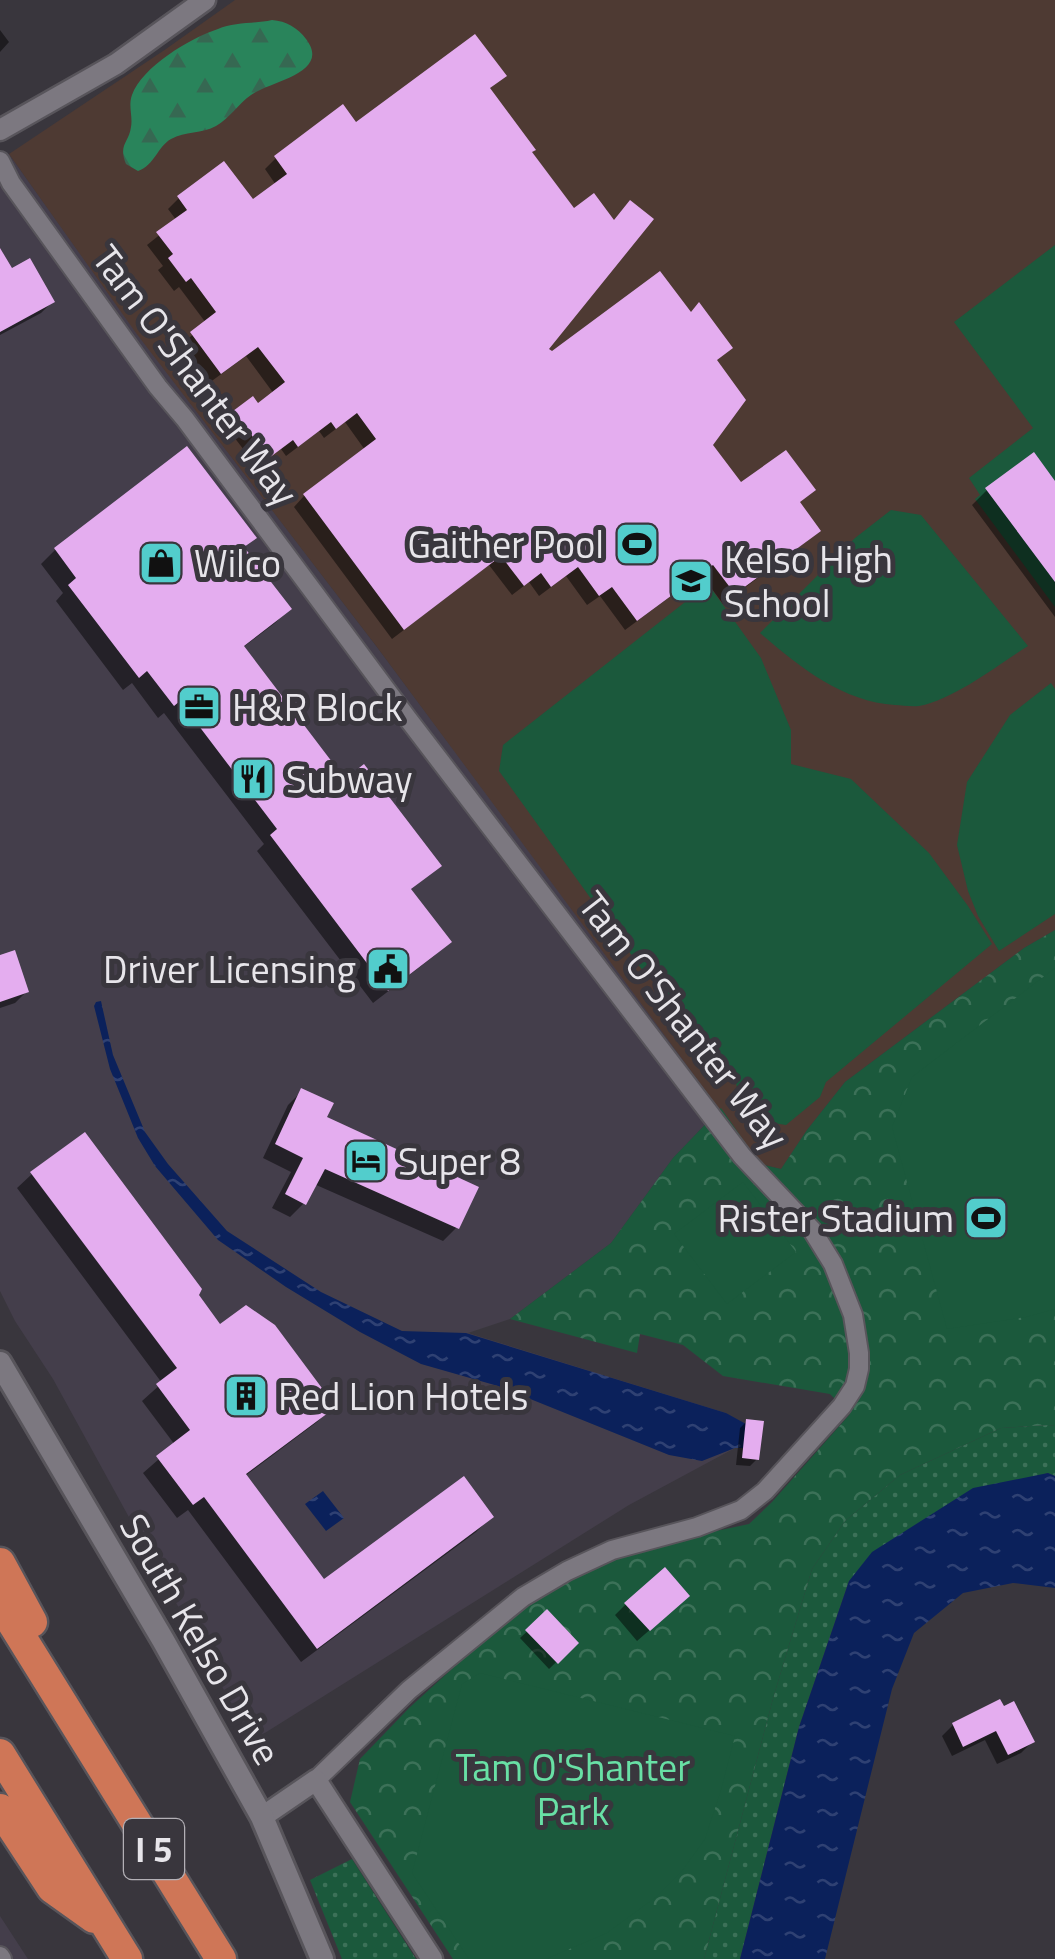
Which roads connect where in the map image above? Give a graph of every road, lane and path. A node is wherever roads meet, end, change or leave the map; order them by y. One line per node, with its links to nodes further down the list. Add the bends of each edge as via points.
1 (205, 0): 2 (street, via 116,64)
2 (0, 130)
3 (0, 161): 9 (street, Tam O'Shanter Way, via 158,387 408,719 742,1156 812,1230 853,1316 856,1386 765,1491 742,1510 612,1550 523,1598 409,1690)
4 (0, 1363): 11 (main road, South Kelso Drive)
5 (0, 1562): 7 (highway, via 65,1683)
6 (0, 1603): 7 (highway, I 5)
7 (86, 1738): 14 (highway, I 5)
8 (0, 1754): 12 (highway, I 5)
9 (316, 1780): 11 (street, Tam O'Shanter Way); 16 (street)
10 (0, 1809): 12 (highway, via 52,1888)
11 (262, 1817): 15 (main road, South Kelso Drive)
12 (108, 1929): 13 (highway, I 5)
13 (127, 1959)
14 (221, 1959)
15 (322, 1959)
16 (432, 1959)

